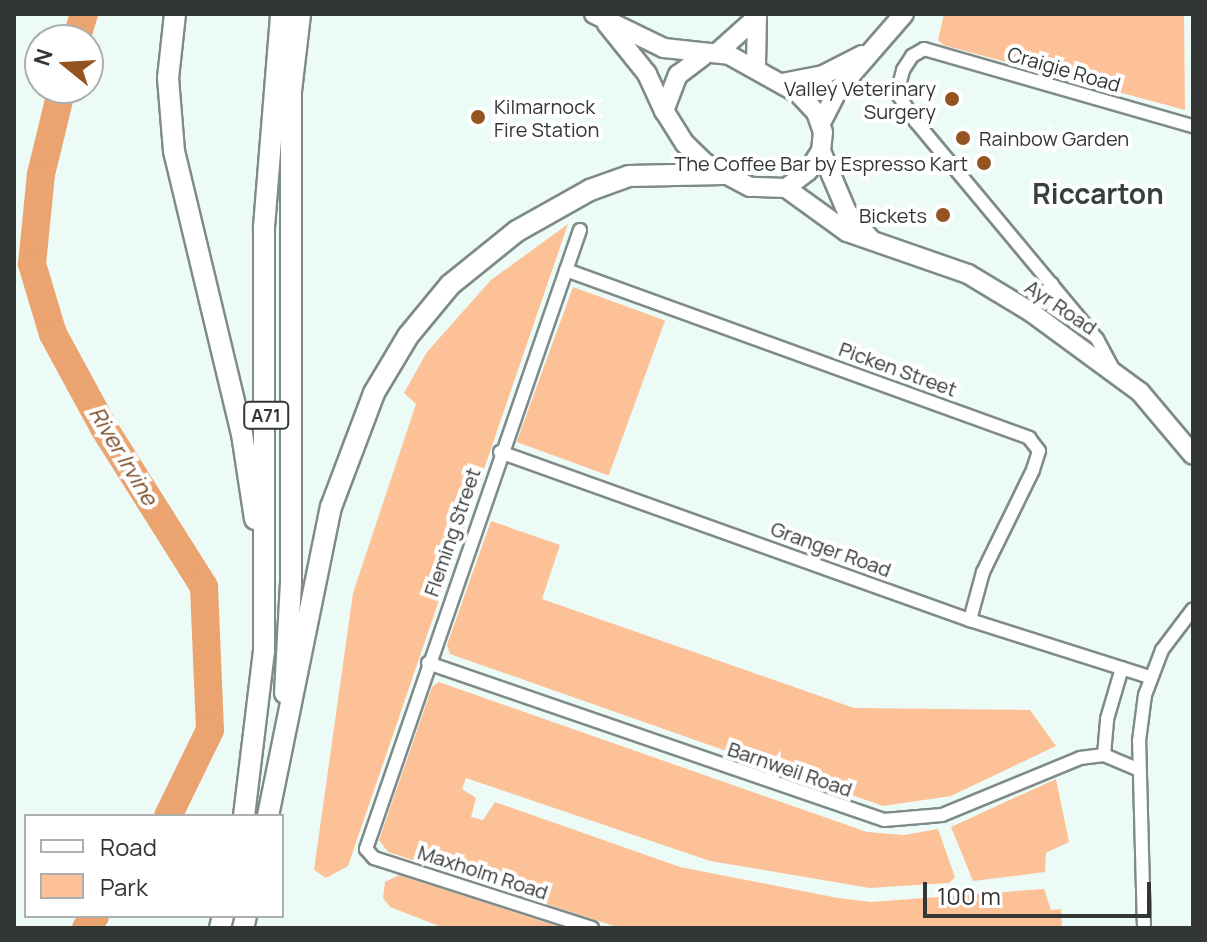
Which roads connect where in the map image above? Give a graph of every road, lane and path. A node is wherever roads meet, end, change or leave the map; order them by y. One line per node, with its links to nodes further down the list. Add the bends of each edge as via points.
1 (175, 14): 27 (main road, via 168,78 174,151 251,485)
2 (281, 14): 27 (main road, A71, via 264,227)
3 (300, 14): 34 (main road, A71, via 290,136 291,583 285,688)
4 (904, 14): 7 (main road)
5 (757, 15): 8 (main road); 9 (main road)
6 (600, 18): 8 (main road, via 664,48); 11 (main road, via 647,74)
7 (871, 50): 10 (main road, via 823,75); 12 (main road, via 837,91)
8 (710, 55): 9 (main road); 11 (main road, via 678,75)
9 (756, 66): 10 (main road)
10 (782, 83): 12 (main road, via 807,101)
11 (664, 111): 15 (main road, via 685,144)
12 (821, 123): 14 (main road)
13 (1193, 126): 20 (street, Craigie Road, via 924,49 912,56 897,93)
14 (821, 151): 16 (main road, via 808,171); 18 (main road, via 847,212)
15 (723, 174): 16 (main road, via 750,187); 35 (main road, via 629,176 590,190 517,231 450,285 408,336 374,393 331,507)
16 (786, 188): 18 (main road, Ayr Road, via 847,232)
17 (580, 230): 19 (street, Fleming Street)
18 (873, 242): 21 (main road, Ayr Road, via 968,274)
19 (566, 270): 23 (street, Fleming Street); 26 (street, Picken Street, via 1029,438 1039,451 1033,470 983,572)
20 (1052, 284): 21 (street); 22 (street)
21 (1031, 312): 22 (main road, Ayr Road)
22 (1112, 367): 24 (main road, Ayr Road)
23 (500, 452): 26 (street, Granger Road); 28 (street, Fleming Street)
24 (1193, 455)
25 (1193, 609): 30 (street, via 1183,617)
26 (970, 620): 29 (street, Granger Road)
27 (264, 651): 33 (main road, A71)
28 (428, 663): 31 (street, Barnweil Road, via 884,820 942,815 1080,758); 36 (street, Fleming Street)
29 (1122, 668): 30 (street, Granger Road); 31 (street, via 1107,719)
30 (1150, 677): 32 (street)
31 (1104, 755): 32 (street)
32 (1139, 770): 38 (street)
33 (244, 814)
34 (268, 814)
35 (268, 814)
36 (366, 849): 37 (street, Maxholm Road, via 374,858)
37 (592, 928)
38 (1144, 928)

